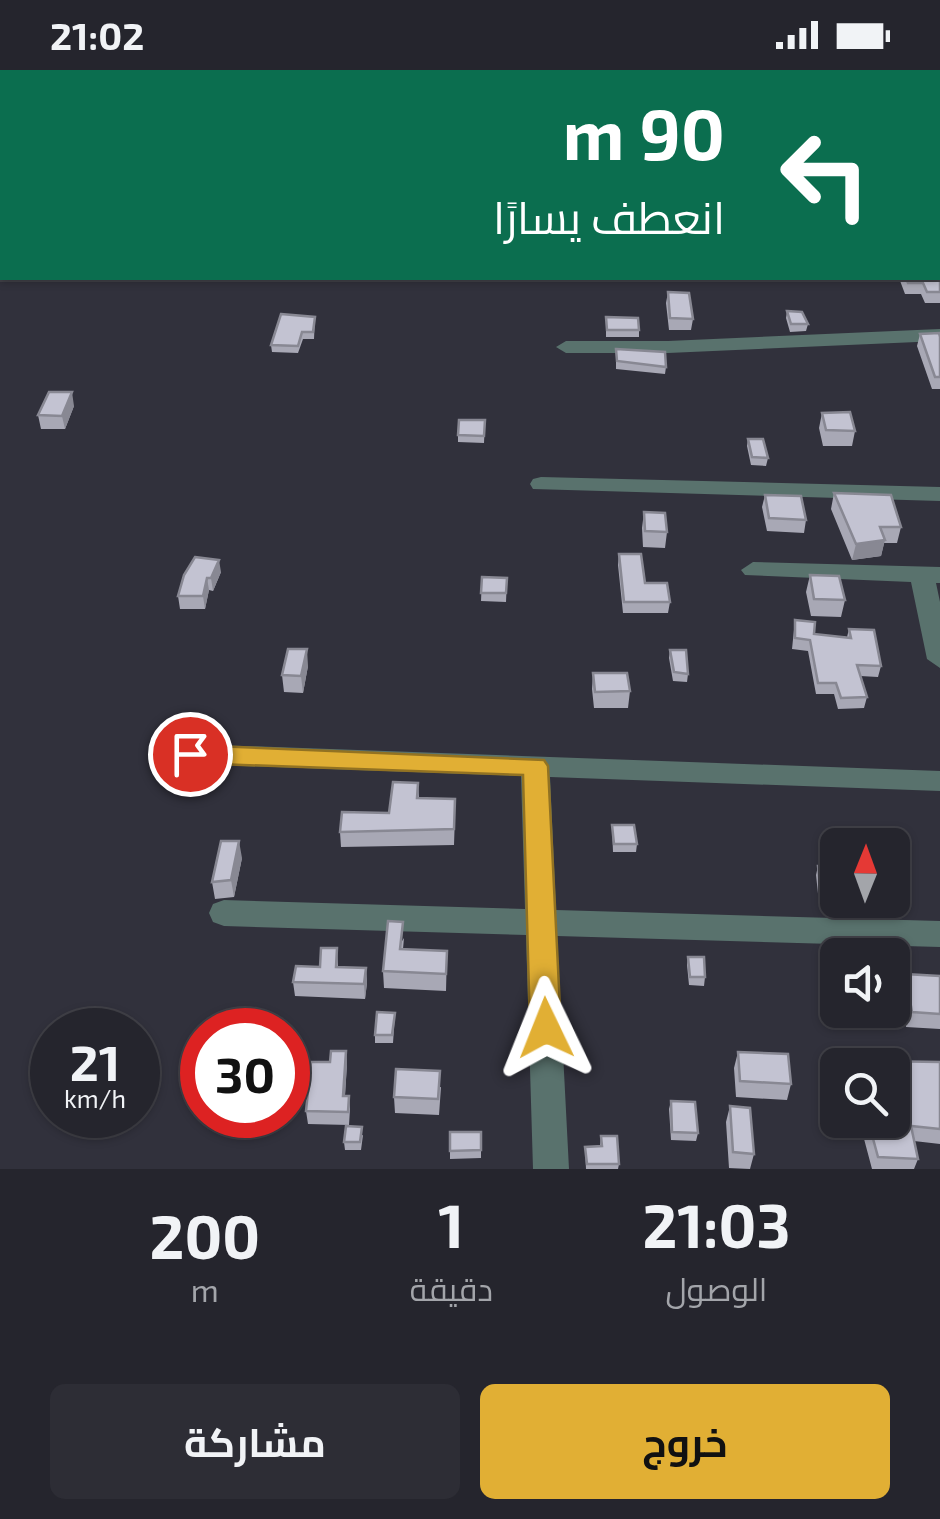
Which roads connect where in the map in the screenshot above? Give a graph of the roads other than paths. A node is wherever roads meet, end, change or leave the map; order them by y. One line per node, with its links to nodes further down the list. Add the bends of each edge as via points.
1 (940, 335): 2 (street)
2 (566, 347)
3 (541, 484): 4 (street)
4 (940, 494)
5 (752, 570): 6 (street)
6 (931, 575): 7 (street)
7 (940, 659)
8 (190, 754): 9 (street)
9 (535, 766): 10 (street); 12 (street)
10 (940, 781)
11 (224, 913): 12 (street)
12 (541, 922): 13 (street); 14 (street)
13 (940, 934)
14 (551, 1169)

